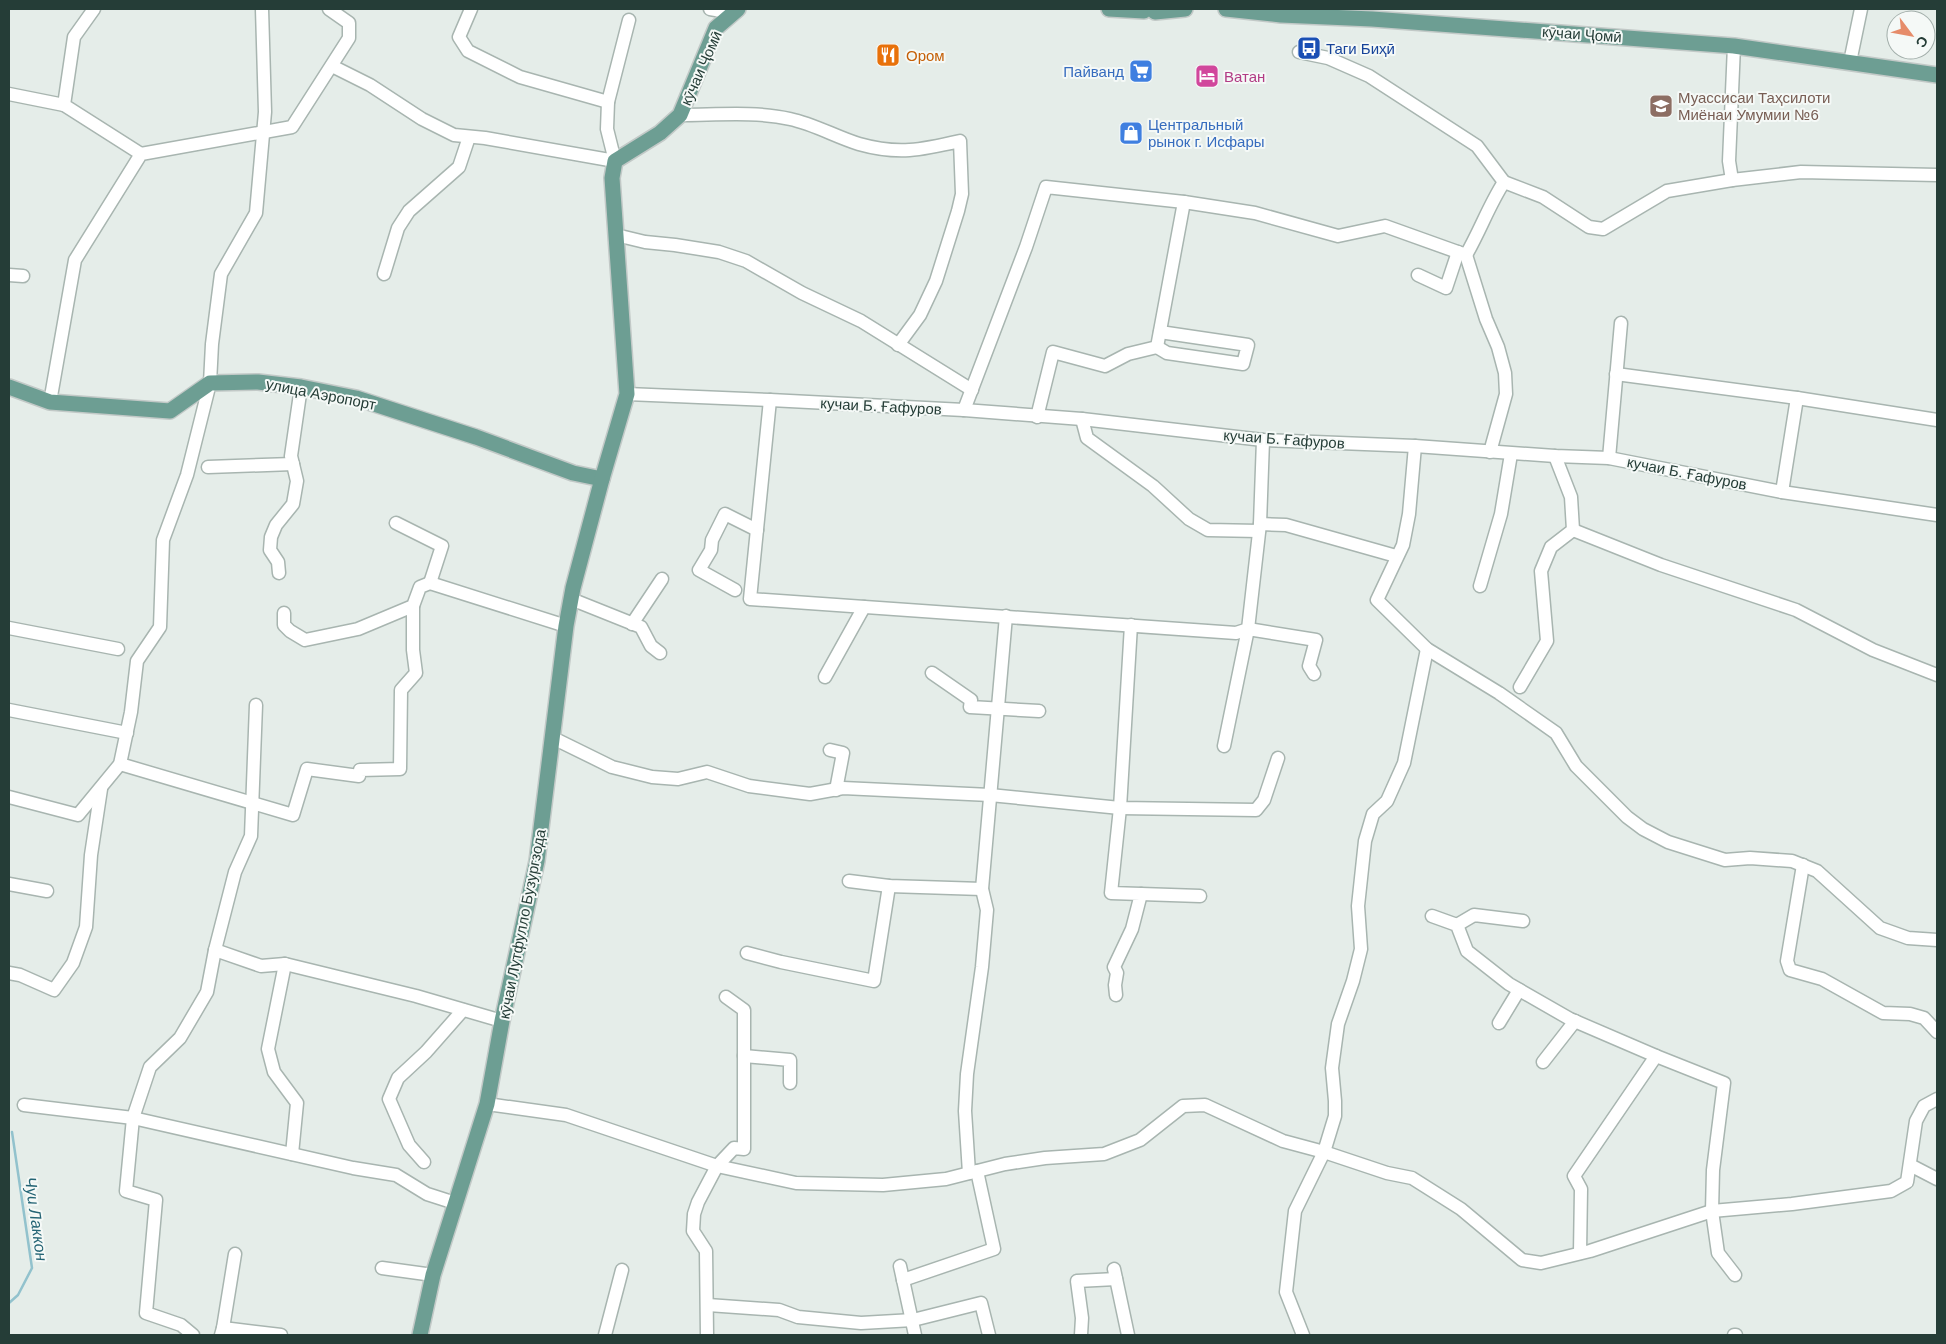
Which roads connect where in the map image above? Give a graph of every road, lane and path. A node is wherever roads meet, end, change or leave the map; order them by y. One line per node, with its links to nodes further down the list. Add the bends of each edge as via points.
1 (94, 9): 21 (street, via 74,38)
2 (262, 9): 23 (street, via 265,112)
3 (329, 9): 17 (street, via 349,23 349,38)
4 (471, 9): 20 (street, via 459,37 468,51 520,77)
5 (710, 9): 11 (street)
6 (1109, 9): 10 (main road)
7 (1185, 9): 10 (main road)
8 (1226, 9): 12 (main road, кӯчаи Ҷомӣ, via 1281,14)
9 (1861, 9): 16 (street)
10 (1149, 10)
11 (735, 11): 22 (main road, кӯчаи Ҷомӣ, via 716,28)
12 (1373, 14): 14 (main road, кӯчаи Ҷомӣ)
13 (629, 20): 20 (street)
14 (1734, 46): 16 (main road, кӯчаи Ҷомӣ); 28 (street)
15 (1299, 52): 29 (street, via 1328,58 1369,76 1477,146)
16 (1850, 62): 18 (main road, кӯчаи Ҷомӣ)
17 (332, 66): 23 (street, via 292,127); 24 (street, via 370,85 422,119 454,135)
18 (1937, 75)
19 (9, 94): 21 (street)
20 (608, 102): 26 (street, via 607,129)
21 (64, 105): 25 (street)
22 (680, 115): 26 (main road, кӯчаи Ҷомӣ, via 660,132); 39 (street, via 754,115 791,119 859,144 902,152 960,141 962,194 958,210 936,281 920,315)
23 (262, 132): 25 (street); 42 (street, via 256,213 221,274)
24 (469, 137): 26 (street); 33 (street, via 459,167 409,211 398,228)
25 (141, 154): 49 (street, via 75,260)
26 (615, 160): 31 (main road, via 612,178)
27 (1937, 175): 28 (street, via 1801,172)
28 (1732, 180): 29 (street, via 1668,191 1602,229 1589,227 1544,197)
29 (1504, 182): 32 (street, via 1492,200 1477,236)
30 (1184, 202): 32 (street, via 1255,213 1338,236 1385,226); 38 (street); 45 (street, via 1046,187)
31 (616, 235): 39 (street, via 719,252 746,261); 46 (main road)
32 (1462, 254): 34 (street, via 1446,288); 56 (street, via 1505,373 1506,394)
33 (384, 274)
34 (1418, 275)
35 (9, 276): 36 (street)
36 (23, 276)
37 (1621, 322): 41 (street)
38 (1160, 332): 40 (street); 40 (street, via 1248,345 1243,364 1167,353)
39 (898, 344): 45 (street)
40 (1157, 347): 51 (street, via 1128,354 1105,366 1054,352)
41 (1616, 374): 47 (street); 59 (street)
42 (210, 383): 43 (main road, улица Аэропорт, via 258,382); 49 (main road, via 170,411); 97 (street, via 187,475 163,540 160,627 137,661)
43 (301, 387): 60 (street, via 291,456); 62 (main road, улица Аэропорт, via 356,398)
44 (9, 388): 49 (main road)
45 (972, 390): 50 (street)
46 (627, 394): 48 (street, кучаи Б. Ғафуров); 62 (main road, кӯчаи Лутфулло Бузургзода)
47 (1797, 398): 53 (street); 63 (street)
48 (770, 400): 50 (street, кучаи Б. Ғафуров); 67 (street)
49 (50, 402)
50 (964, 410): 51 (street, кучаи Б. Ғафуров)
51 (1037, 417): 52 (street, кучаи Б. Ғафуров)
52 (1082, 419): 54 (street, кучаи Б. Ғафуров); 66 (street, via 1087,438 1153,486 1189,519 1208,530)
53 (1937, 420)
54 (1263, 440): 55 (street, кучаи Б. Ғафуров); 66 (street)
55 (1415, 446): 56 (street, кучаи Б. Ғафуров); 69 (street, via 1409,514 1403,545)
56 (1490, 452): 57 (street, кучаи Б. Ғафуров)
57 (1511, 454): 58 (street, кучаи Б. Ғафуров); 73 (street, via 1501,514)
58 (1555, 456): 59 (street, кучаи Б. Ғафуров); 68 (street, via 1571,497)
59 (1609, 458): 63 (street, кучаи Б. Ғафуров)
60 (293, 464): 61 (street); 70 (street, via 297,481 293,504 271,537 270,550 278,562)
61 (208, 467)
62 (602, 479): 75 (main road, кӯчаи Лутфулло Бузургзода)
63 (1782, 492): 64 (street, кучаи Б. Ғафуров)
64 (1937, 514)
65 (396, 523): 72 (street, via 442,546)
66 (1260, 527): 69 (street, via 1286,525); 84 (street)
67 (757, 530): 74 (street, via 724,514 711,550 699,570); 77 (street, via 750,599)
68 (1573, 530): 90 (street, via 1661,565 1796,610 1873,650); 92 (street, via 1551,547 1541,571 1547,641)
69 (1396, 556): 85 (street, via 1377,600)
70 (279, 573)
71 (662, 579): 80 (street)
72 (430, 583): 76 (street, via 420,587); 82 (street)
73 (1480, 586)
74 (735, 590)
75 (571, 599): 80 (street); 82 (main road, кӯчаи Лутфулло Бузургзода)
76 (412, 606): 78 (street, via 358,629 305,640 284,625); 107 (street, via 416,673 401,690 400,769 360,770 359,776 307,769 293,815)
77 (864, 606): 79 (street); 91 (street)
78 (284, 613)
79 (1006, 616): 81 (street); 94 (street)
80 (632, 624): 87 (street, via 641,627 651,646)
81 (1131, 625): 84 (street, via 1236,633); 108 (street)
82 (566, 626): 98 (main road, кӯчаи Лутфулло Бузургзода)
83 (9, 628): 86 (street)
84 (1248, 629): 89 (street, via 1316,640 1309,666); 99 (street)
85 (1427, 648): 109 (street, via 1556,733 1576,766 1643,829 1668,842 1725,860 1750,858 1792,861); 141 (street, via 1404,763 1387,801 1374,814 1364,841 1358,906 1361,949 1338,1024 1332,1068 1335,1116)
86 (118, 649)
87 (660, 653)
88 (932, 673): 94 (street, via 971,700 970,707)
89 (1314, 674)
90 (1937, 675)
91 (825, 676)
92 (1520, 687)
93 (256, 704): 107 (street)
94 (998, 709): 96 (street); 105 (street)
95 (9, 710): 97 (street)
96 (1039, 711)
97 (127, 733): 102 (street)
98 (553, 738): 104 (street, via 612,767 652,777 678,779 707,772 749,786 810,794); 129 (main road, кӯчаи Лутфулло Бузургзода, via 537,862)
99 (1224, 746)
100 (830, 750): 104 (street, via 843,754)
101 (1278, 758): 108 (street, via 1264,800 1256,810)
102 (120, 764): 103 (street); 107 (street)
103 (101, 787): 106 (street, via 78,815); 124 (street, via 91,855 86,927 73,963 54,990 20,974)
104 (836, 790): 105 (street)
105 (990, 795): 108 (street); 113 (street)
106 (9, 797)
107 (253, 803): 121 (street, via 251,836 235,872)
108 (1120, 808): 115 (street, via 1111,892)
109 (1802, 865): 120 (street, via 1817,871 1880,928 1908,938); 132 (street, via 1787,961 1790,970 1822,979 1883,1013 1924,1018)
110 (849, 881): 112 (street)
111 (9, 884): 114 (street)
112 (889, 886): 113 (street); 122 (street, via 874,981)
113 (982, 889): 146 (street, via 987,910 965,1110)
114 (47, 891)
115 (1141, 894): 116 (street); 126 (street, via 1132,929 1114,967 1117,973)
116 (1200, 896)
117 (1432, 916): 119 (street)
118 (1523, 921): 119 (street, via 1474,915)
119 (1457, 925): 125 (street, via 1467,951)
120 (1937, 940)
121 (215, 950): 123 (street, via 261,966); 140 (street, via 207,992 180,1038 150,1067)
122 (747, 953)
123 (285, 964): 128 (street); 142 (street, via 268,1049 274,1072 297,1103)
124 (9, 973)
125 (1519, 990): 130 (street); 131 (street)
126 (1116, 995)
127 (726, 997): 133 (street, via 744,1010)
128 (464, 1010): 129 (street); 143 (street, via 398,1078 389,1099 410,1145)
129 (502, 1021): 138 (main road, кӯчаи Лутфулло Бузургзода)
130 (1575, 1021): 134 (street); 135 (street)
131 (1499, 1024)
132 (1937, 1032)
133 (744, 1056): 136 (street, via 790,1060); 145 (street, via 744,1149 734,1148)
134 (1656, 1056): 149 (street, via 1724,1083 1713,1170); 150 (street, via 1574,1176 1580,1189)
135 (1543, 1062)
136 (790, 1083)
137 (1937, 1099): 144 (street, via 1924,1106 1916,1121)
138 (486, 1104): 145 (street, via 566,1115); 148 (main road, кӯчаи Лутфулло Бузургзода)
139 (24, 1105): 140 (street)
140 (133, 1118): 142 (street); 161 (street, via 126,1191 156,1200 146,1313 181,1325)
141 (1324, 1152): 146 (street, via 1283,1141 1205,1105 1183,1106 1140,1140 1104,1154 1045,1158); 150 (street, via 1412,1178 1461,1209 1522,1260 1541,1263); 170 (street, via 1295,1212 1293,1229 1286,1292)
142 (292, 1154): 148 (street, via 396,1175 427,1194)
143 (424, 1162)
144 (1910, 1165): 147 (street); 149 (street, via 1907,1182 1891,1191)
145 (717, 1166): 146 (street, via 796,1183 884,1185 946,1179); 158 (street, via 694,1214 693,1231 706,1252)
146 (973, 1172): 157 (street, via 994,1249)
147 (1937, 1179)
148 (455, 1204): 155 (main road, кӯчаи Лутфулло Бузургзода)
149 (1712, 1211): 150 (street); 156 (street, via 1718,1253)
150 (1580, 1252)
151 (235, 1254): 160 (street)
152 (900, 1266): 157 (street)
153 (382, 1268): 155 (street)
154 (622, 1270): 164 (street)
155 (433, 1275): 163 (main road, кӯчаи Лутфулло Бузургзода)
156 (1735, 1275)
157 (903, 1280): 159 (street)
158 (708, 1305): 159 (street, via 779,1310 798,1317 862,1323); 165 (street)
159 (912, 1320): 166 (street); 167 (street, via 981,1303)
160 (222, 1332): 162 (street)
161 (193, 1335)
162 (281, 1335)
163 (420, 1335)
164 (605, 1335)
165 (707, 1335)
166 (914, 1335)
167 (989, 1335)
168 (1081, 1335): 169 (street, via 1077,1282 1115,1274)
169 (1128, 1335)
170 (1303, 1335)

